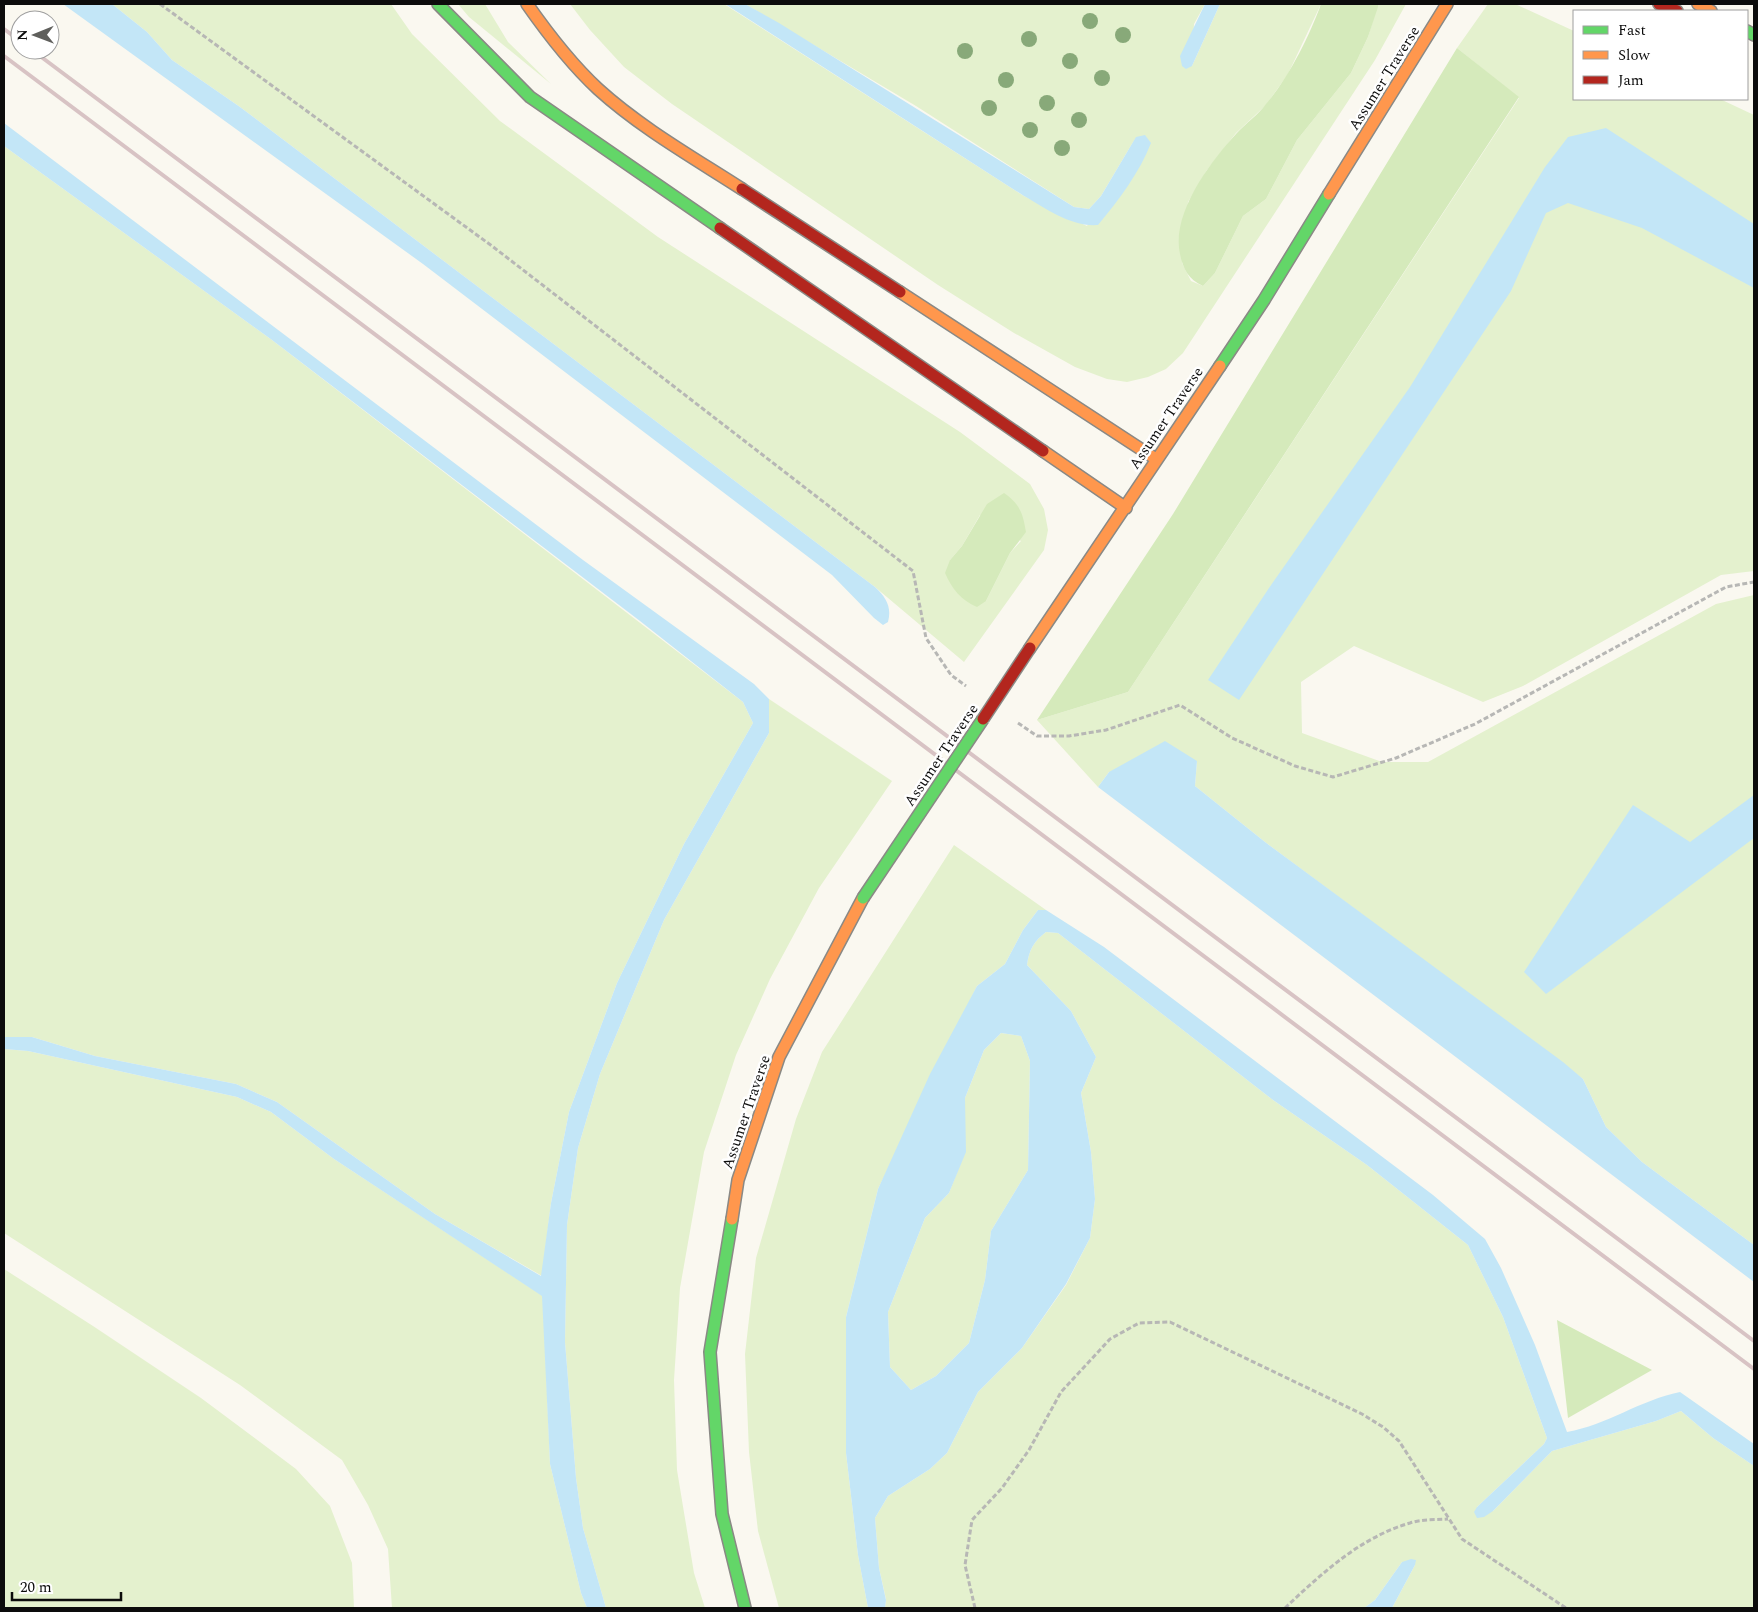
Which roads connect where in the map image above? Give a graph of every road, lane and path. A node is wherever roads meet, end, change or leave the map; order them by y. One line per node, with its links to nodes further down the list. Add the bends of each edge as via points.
1 (160, 4): 12 (path, via 492,246 914,571 926,638 951,675)
2 (438, 4): 10 (main road, via 530,97)
3 (528, 4): 9 (main road, via 550,37 598,89 656,134)
4 (1447, 4): 9 (main road, Assumer Traverse, via 1264,300)
5 (1659, 4): 7 (main road)
6 (1698, 4): 8 (main road)
7 (1674, 10)
8 (1709, 10)
9 (1156, 458): 10 (main road, Assumer Traverse)
10 (1126, 508): 15 (main road, Assumer Traverse, bridge, via 863,898 779,1057 736,1190 710,1352 722,1514)
11 (1754, 582): 13 (path, via 1726,587 1475,724 1396,758 1333,777 1296,766 1232,738 1180,705 1106,730 1069,736 1037,736)
12 (975, 692)
13 (1014, 719)
14 (1448, 1519): 16 (path, via 1399,1442 1383,1427 1170,1322 1139,1323 1110,1339 1061,1392 1029,1450 1002,1488 972,1520 965,1566); 17 (path, via 1411,1522 1382,1534 1329,1567); 18 (path, via 1462,1539)
15 (745, 1608)
16 (975, 1608)
17 (1285, 1608)
18 (1566, 1608)

